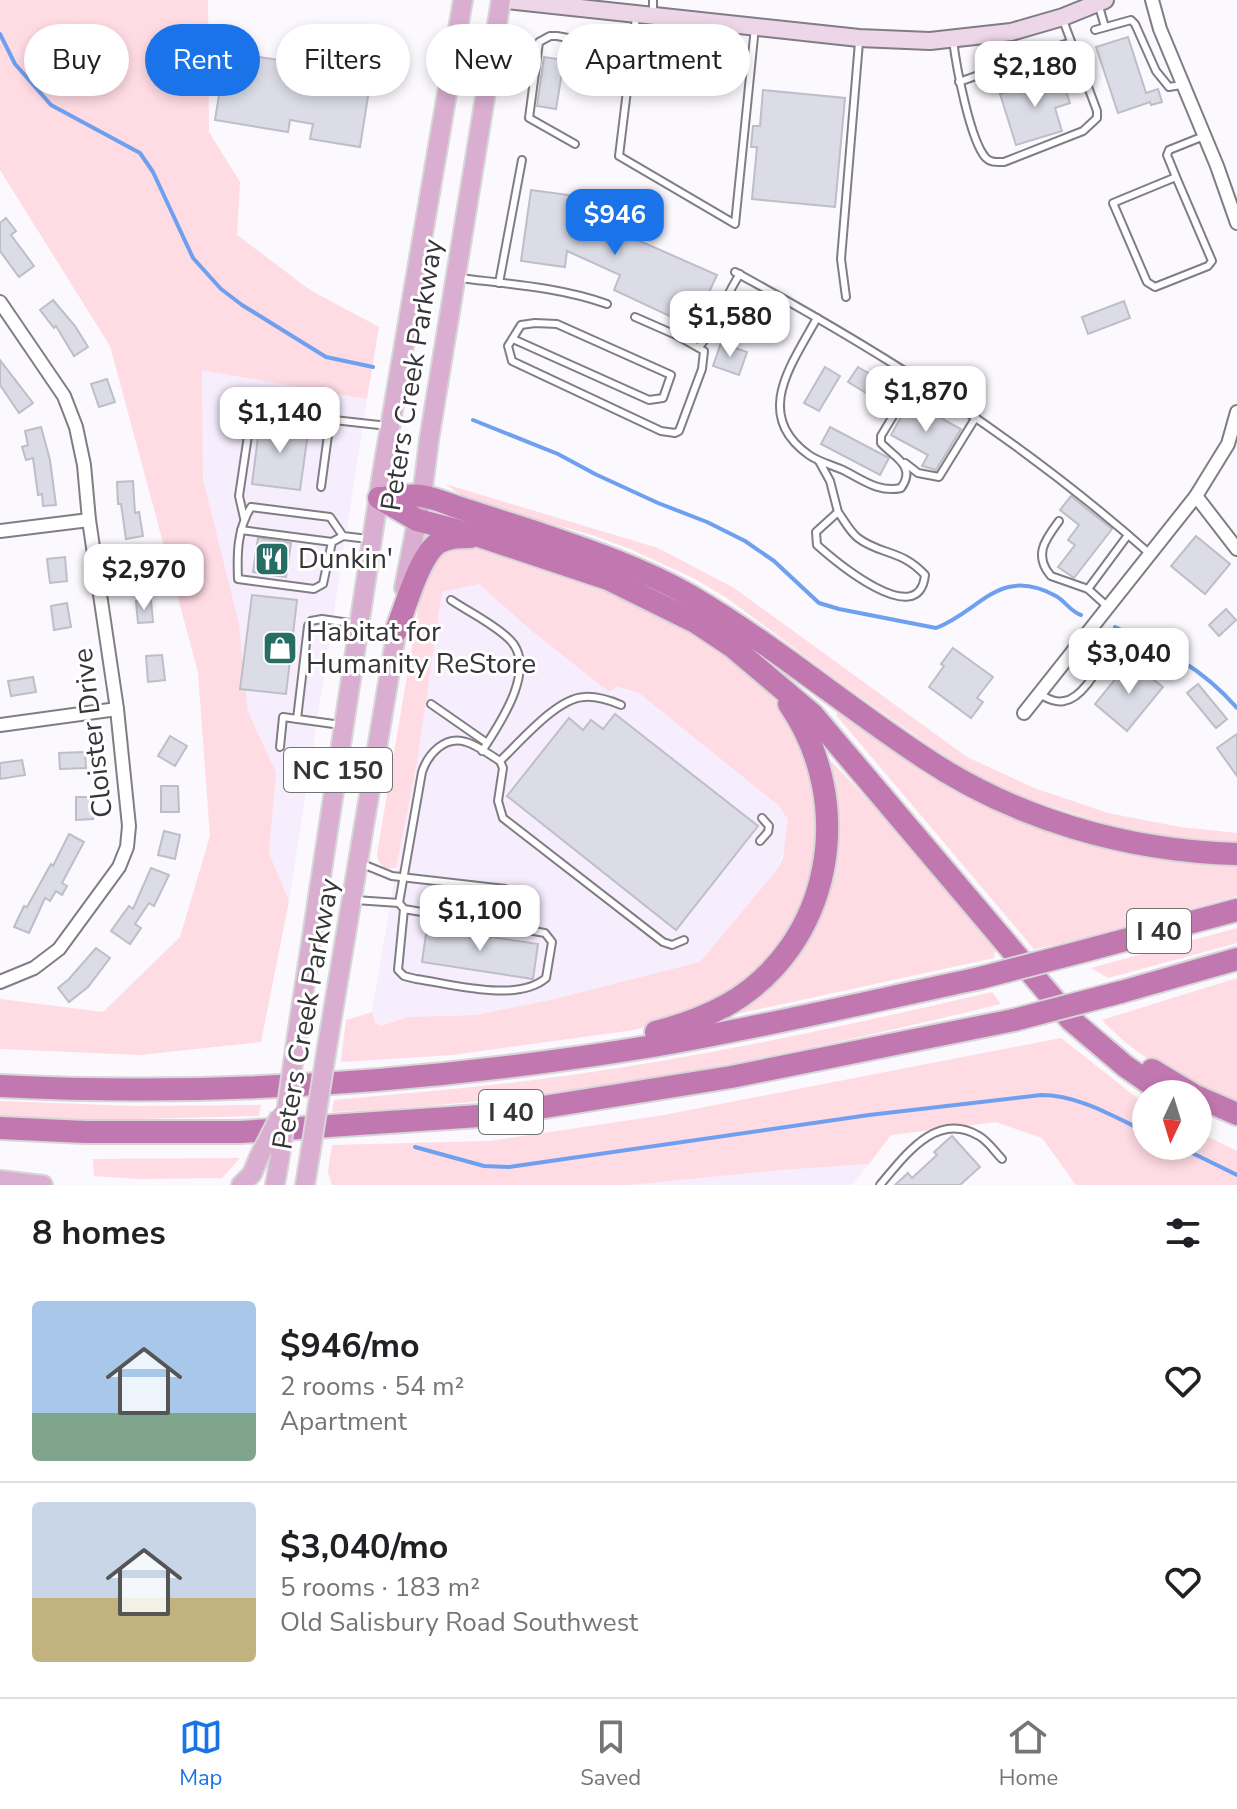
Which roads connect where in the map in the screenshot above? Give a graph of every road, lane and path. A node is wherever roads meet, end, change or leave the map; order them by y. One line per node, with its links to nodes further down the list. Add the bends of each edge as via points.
1 (463, 0): 38 (main road, Peters Creek Parkway / NC 150)
2 (503, 0): 5 (street); 25 (main road, Peters Creek Parkway / NC 150)
3 (1152, 0): 17 (street)
4 (1100, 1): 7 (street); 9 (lane)
5 (589, 4): 6 (street)
6 (647, 10): 8 (street)
7 (1061, 17): 13 (street, via 1011,32); 14 (lane)
8 (755, 27): 12 (street); 15 (lane)
9 (1105, 27): 10 (lane); 17 (lane, via 1131,20 1166,84)
10 (1095, 30)
11 (557, 36): 21 (lane, via 539,42 529,118)
12 (859, 38): 13 (street); 27 (lane, via 841,259)
13 (953, 40): 16 (lane)
14 (1071, 42): 16 (lane); 16 (lane, via 1097,118 1083,131 1004,162 985,157)
15 (750, 76)
16 (959, 82)
17 (1183, 84): 20 (street)
18 (626, 96): 19 (lane, via 619,156 735,224)
19 (748, 96)
20 (1204, 136): 23 (lane, via 1169,150); 24 (street)
21 (575, 144)
22 (522, 160): 26 (lane)
23 (1176, 177): 23 (lane, via 1113,203 1147,282 1155,287 1212,261)
24 (1237, 223)
25 (455, 277): 26 (lane); 42 (main road, Peters Creek Parkway / NC 150)
26 (499, 283): 29 (lane)
27 (846, 297)
28 (0, 302): 47 (street, Cloister Drive, via 72,411)
29 (607, 304)
30 (635, 317): 33 (lane)
31 (817, 318): 33 (lane, via 737,273); 34 (lane); 39 (lane, via 778,402 787,433)
32 (513, 339): 32 (lane, via 521,325 557,324 671,375 671,380 663,398 649,400); 33 (lane, via 508,346 512,361 675,433 702,369 704,351)
33 (699, 347)
34 (916, 378): 36 (lane); 40 (lane, via 881,436 881,443)
35 (1237, 412): 43 (street, via 1228,444)
36 (976, 417): 40 (lane, via 939,477 918,473); 52 (lane)
37 (330, 420): 38 (lane); 41 (lane); 46 (lane, via 254,416 239,496)
38 (390, 426): 44 (main road, Peters Creek Parkway / NC 150)
39 (819, 461): 40 (lane, via 892,490 906,481); 45 (lane)
40 (904, 463)
41 (321, 487)
42 (422, 496): 44 (highway); 48 (main road, Peters Creek Parkway / NC 150); 60 (highway, via 626,564)
43 (1196, 496): 57 (street); 58 (street)
44 (379, 498): 48 (highway); 55 (main road, Peters Creek Parkway / NC 150)
45 (838, 512): 45 (lane, via 816,532 817,545 872,586 894,596 920,592 925,575 919,568 856,537)
46 (244, 518): 50 (lane); 53 (lane, via 251,507 330,517)
47 (89, 520): 51 (street); 70 (street, Cloister Drive)
48 (417, 520): 54 (highway); 64 (main road, Peters Creek Parkway / NC 150)
49 (1059, 521): 59 (lane, via 1041,546 1041,561 1051,576)
50 (241, 530): 56 (lane); 56 (lane, via 238,579 314,589 323,584)
51 (0, 531)
52 (1128, 535): 58 (lane); 59 (lane)
53 (343, 536): 55 (lane); 56 (lane)
54 (479, 536): 64 (highway, via 450,538 432,549); 66 (highway, via 608,579 697,623)
55 (372, 540): 63 (main road, Peters Creek Parkway / NC 150)
56 (332, 542)
57 (1237, 549)
58 (1150, 554): 62 (street)
59 (1088, 589): 62 (lane)
60 (690, 596): 81 (highway, via 925,759 990,795 1061,824 1122,841); 95 (highway, via 815,701 1050,978 1086,1016)
61 (451, 600): 75 (lane, via 510,639 516,650 519,664 509,709)
62 (1108, 607): 65 (street)
63 (359, 625): 72 (lane, via 311,621); 74 (main road, Peters Creek Parkway / NC 150)
64 (396, 631): 82 (main road, Peters Creek Parkway / NC 150)
65 (1085, 636): 67 (street); 67 (lane, via 1099,658 1081,692 1064,701)
66 (754, 663): 93 (highway, via 806,731 825,787 827,856 808,919 763,978 725,1006 659,1031 546,1050); 94 (highway, via 830,734 1071,1020)
67 (1039, 694): 71 (street)
68 (431, 704): 75 (lane)
69 (621, 705): 78 (lane, via 582,696 563,703)
70 (117, 709): 73 (street); 92 (street, Cloister Drive, via 128,799 124,857 59,949 34,968)
71 (1024, 713)
72 (297, 719): 74 (lane); 76 (lane, via 283,717)
73 (0, 725)
74 (344, 725): 97 (main road, Peters Creek Parkway / NC 150, bridge)
75 (487, 743): 77 (lane)
76 (280, 747)
77 (482, 751): 78 (lane); 83 (lane, via 450,741 425,762)
78 (502, 764): 88 (lane, via 498,801 503,818 663,942)
79 (762, 818): 80 (lane, via 769,826)
80 (760, 841)
81 (1237, 854)
82 (360, 863): 83 (lane); 85 (main road, Peters Creek Parkway / NC 150)
83 (404, 878): 84 (lane); 86 (lane)
84 (505, 889)
85 (354, 900): 86 (lane); 108 (main road, Peters Creek Parkway / NC 150, bridge)
86 (402, 906): 86 (lane, via 545,933 552,942 546,978 511,991 404,976 398,970)
87 (1237, 910): 93 (highway, I 40, bridge, via 980,978 655,1045)
88 (684, 940)
89 (1237, 959): 91 (highway, I 40)
90 (1237, 972): 91 (highway)
91 (1183, 975): 102 (highway, I 40, bridge, via 1014,1020 716,1079 494,1115 240,1132)
92 (0, 982)
93 (522, 1065): 96 (highway, I 40, via 179,1091)
94 (1145, 1080)
95 (1169, 1080)
96 (0, 1086)
97 (288, 1099): 106 (main road, bridge, via 252,1174); 107 (main road, Peters Creek Parkway / NC 150, bridge)
98 (1212, 1103): 99 (highway)
99 (1237, 1114)
100 (1212, 1117): 101 (highway)
101 (1237, 1127)
102 (0, 1128)
103 (1002, 1159): 109 (lane, via 980,1136 961,1130 932,1133)
104 (0, 1180): 105 (main road)
105 (43, 1185)
106 (241, 1185)
107 (275, 1185)
108 (305, 1185)
109 (880, 1185)

